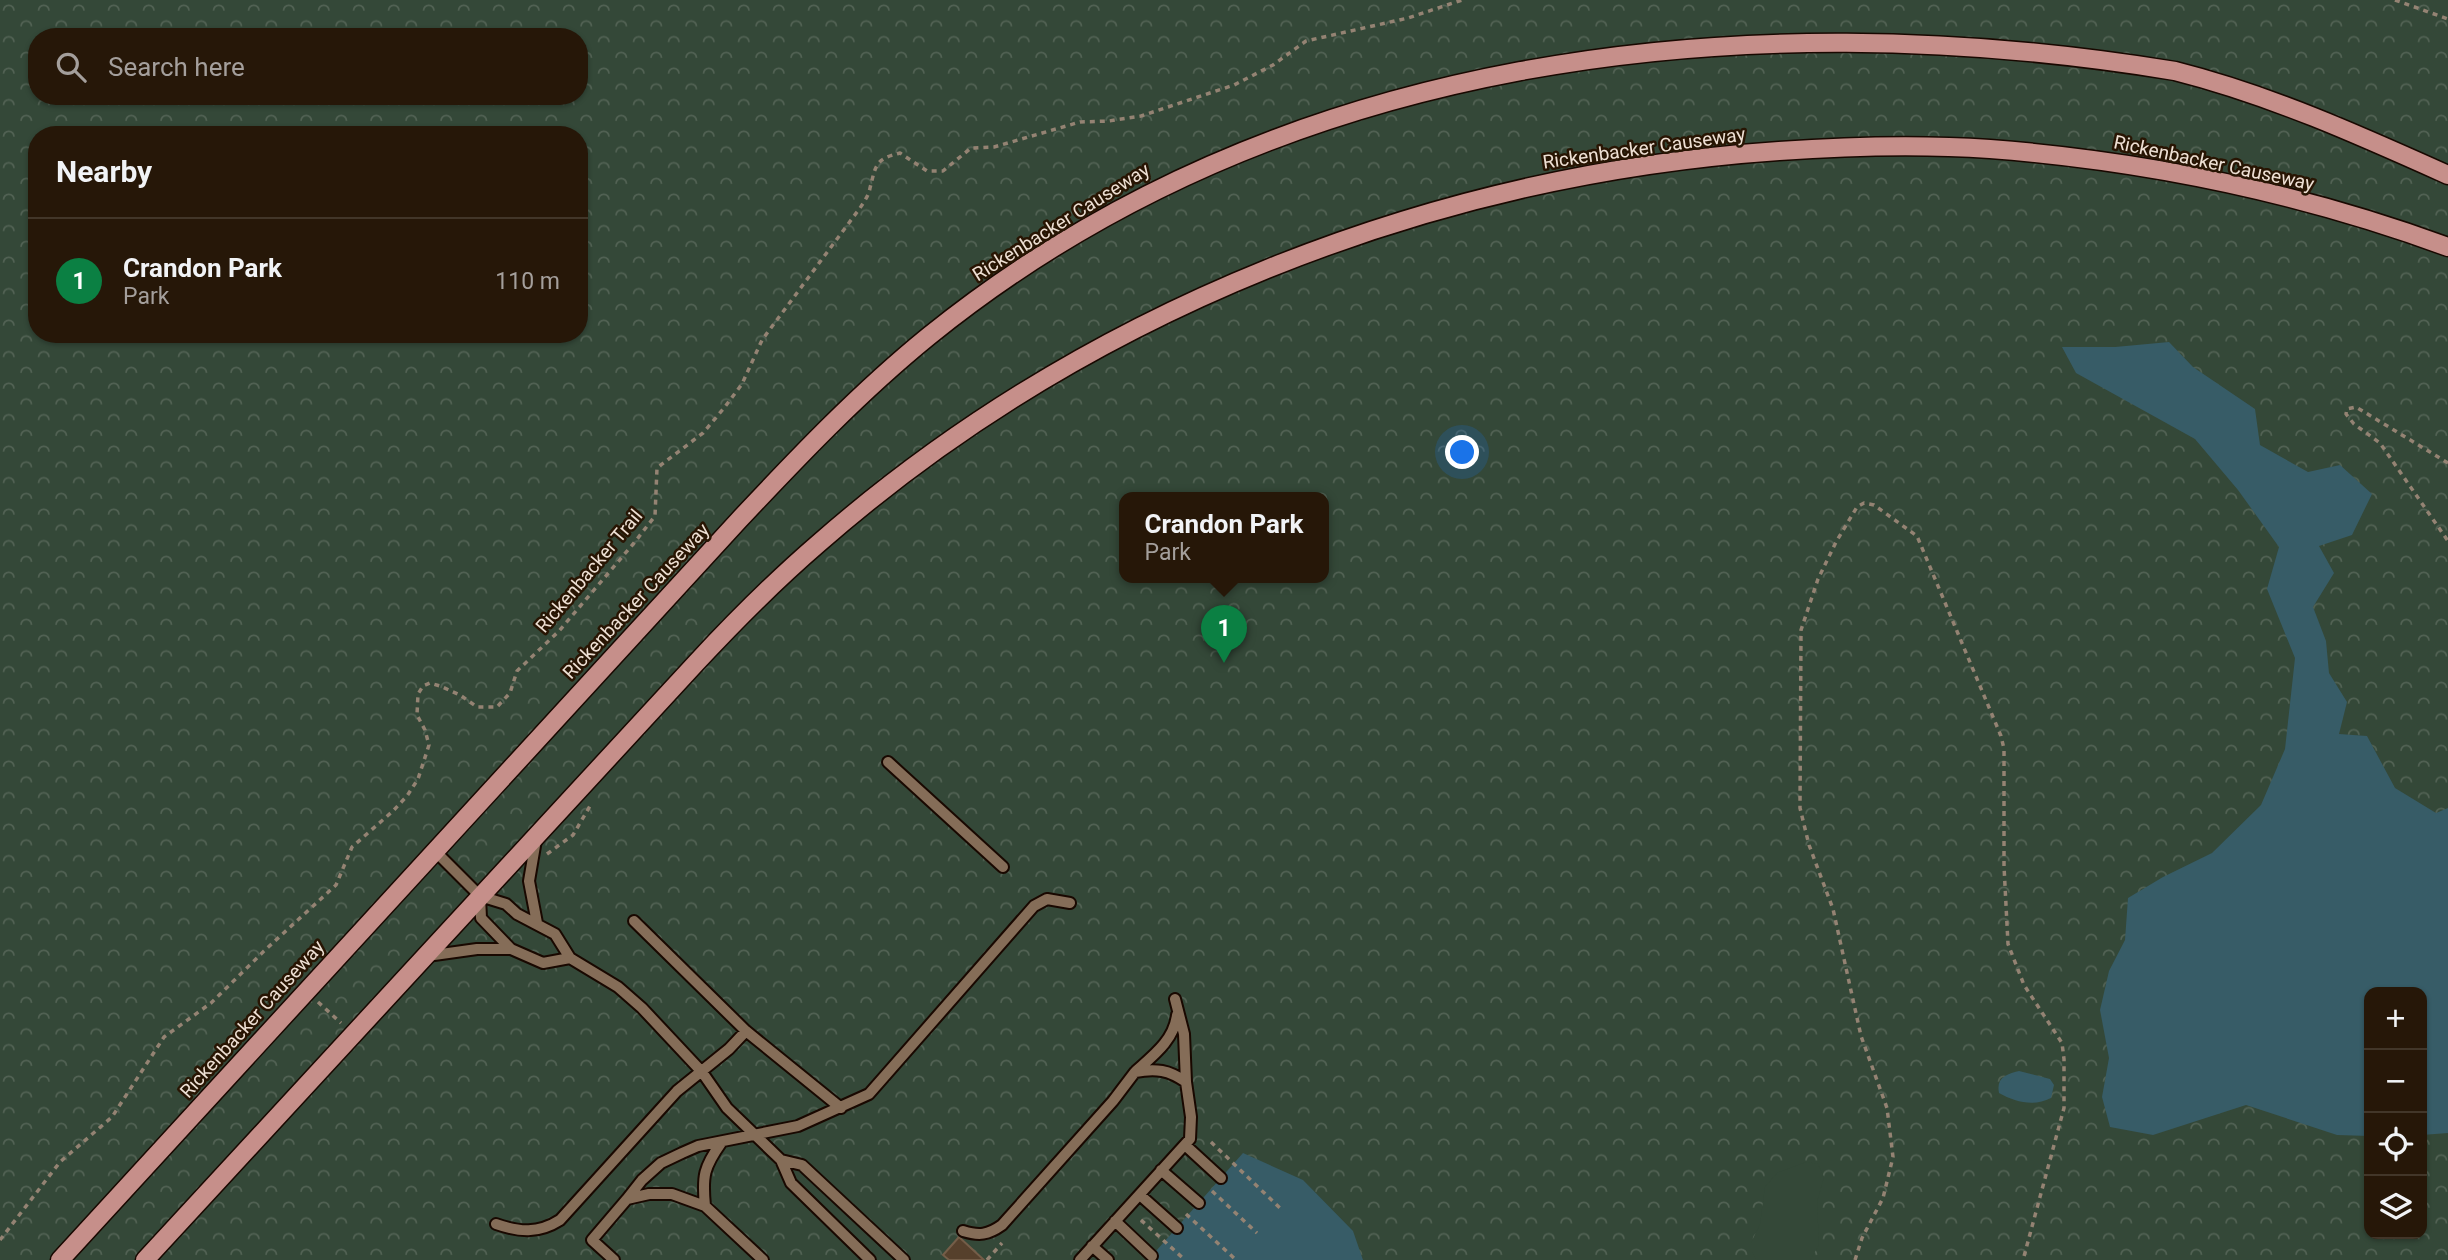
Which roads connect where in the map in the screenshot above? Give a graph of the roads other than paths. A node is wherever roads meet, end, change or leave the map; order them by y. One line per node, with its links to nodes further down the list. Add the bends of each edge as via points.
1 (1944, 30): 3 (main road, via 2064,46 2177,71 2291,107)
2 (1522, 54): 7 (main road, Rickenbacker Causeway, via 1436,74 1256,138 1102,217 977,299 832,423)
3 (2448, 175)
4 (2448, 247): 6 (main road, Rickenbacker Causeway, via 2341,212 2175,172 1974,148 1848,147 1669,161 1531,187 1402,220 1298,256 1169,313 1056,374 948,444 821,540 777,581)
5 (888, 762): 8 (lane)
6 (537, 835): 9 (main road, Rickenbacker Causeway); 12 (lane, via 529,881)
7 (435, 851): 9 (lane); 37 (main road, Rickenbacker Causeway)
8 (1003, 867)
9 (480, 896): 12 (lane, via 506,904); 13 (lane, via 481,918); 14 (main road, Rickenbacker Causeway)
10 (1070, 903): 20 (lane, via 1047,899 1034,906 869,1094)
11 (634, 920): 16 (lane)
12 (537, 923): 15 (lane, via 555,934)
13 (511, 949): 14 (lane); 15 (lane, via 543,963)
14 (427, 956): 38 (main road, Rickenbacker Causeway)
15 (570, 958): 17 (lane, via 618,986)
16 (746, 1031): 17 (lane); 20 (lane)
17 (702, 1072): 21 (lane, via 727,1108); 32 (lane, via 677,1091 560,1220 532,1231)
18 (1135, 1072): 19 (lane, via 1159,1069); 19 (lane, via 1176,1027 1175,999 1184,1034); 34 (lane, via 1002,1225 978,1236)
19 (1186, 1082): 23 (lane, via 1191,1117 1190,1139)
20 (841, 1108): 21 (lane, via 798,1126)
21 (756, 1133): 22 (lane); 24 (lane)
22 (721, 1143): 28 (lane, via 698,1146 661,1163); 30 (lane, via 708,1161)
23 (1185, 1145): 25 (lane); 26 (lane)
24 (781, 1160): 41 (lane, via 791,1183); 42 (lane, via 802,1165)
25 (1161, 1170): 27 (lane); 29 (lane)
26 (1221, 1178)
27 (1140, 1195): 31 (lane); 33 (lane)
28 (627, 1199): 30 (lane, via 672,1194); 39 (lane, via 592,1240)
29 (1199, 1203)
30 (705, 1206): 40 (lane)
31 (1115, 1221): 35 (lane); 36 (lane)
32 (496, 1223)
33 (1177, 1228)
34 (963, 1231)
35 (1092, 1246): 43 (lane); 44 (lane)
36 (1152, 1256)
37 (60, 1260)
38 (145, 1260)
39 (614, 1260)
40 (763, 1260)
41 (870, 1260)
42 (904, 1260)
43 (1080, 1260)
44 (1108, 1260)

